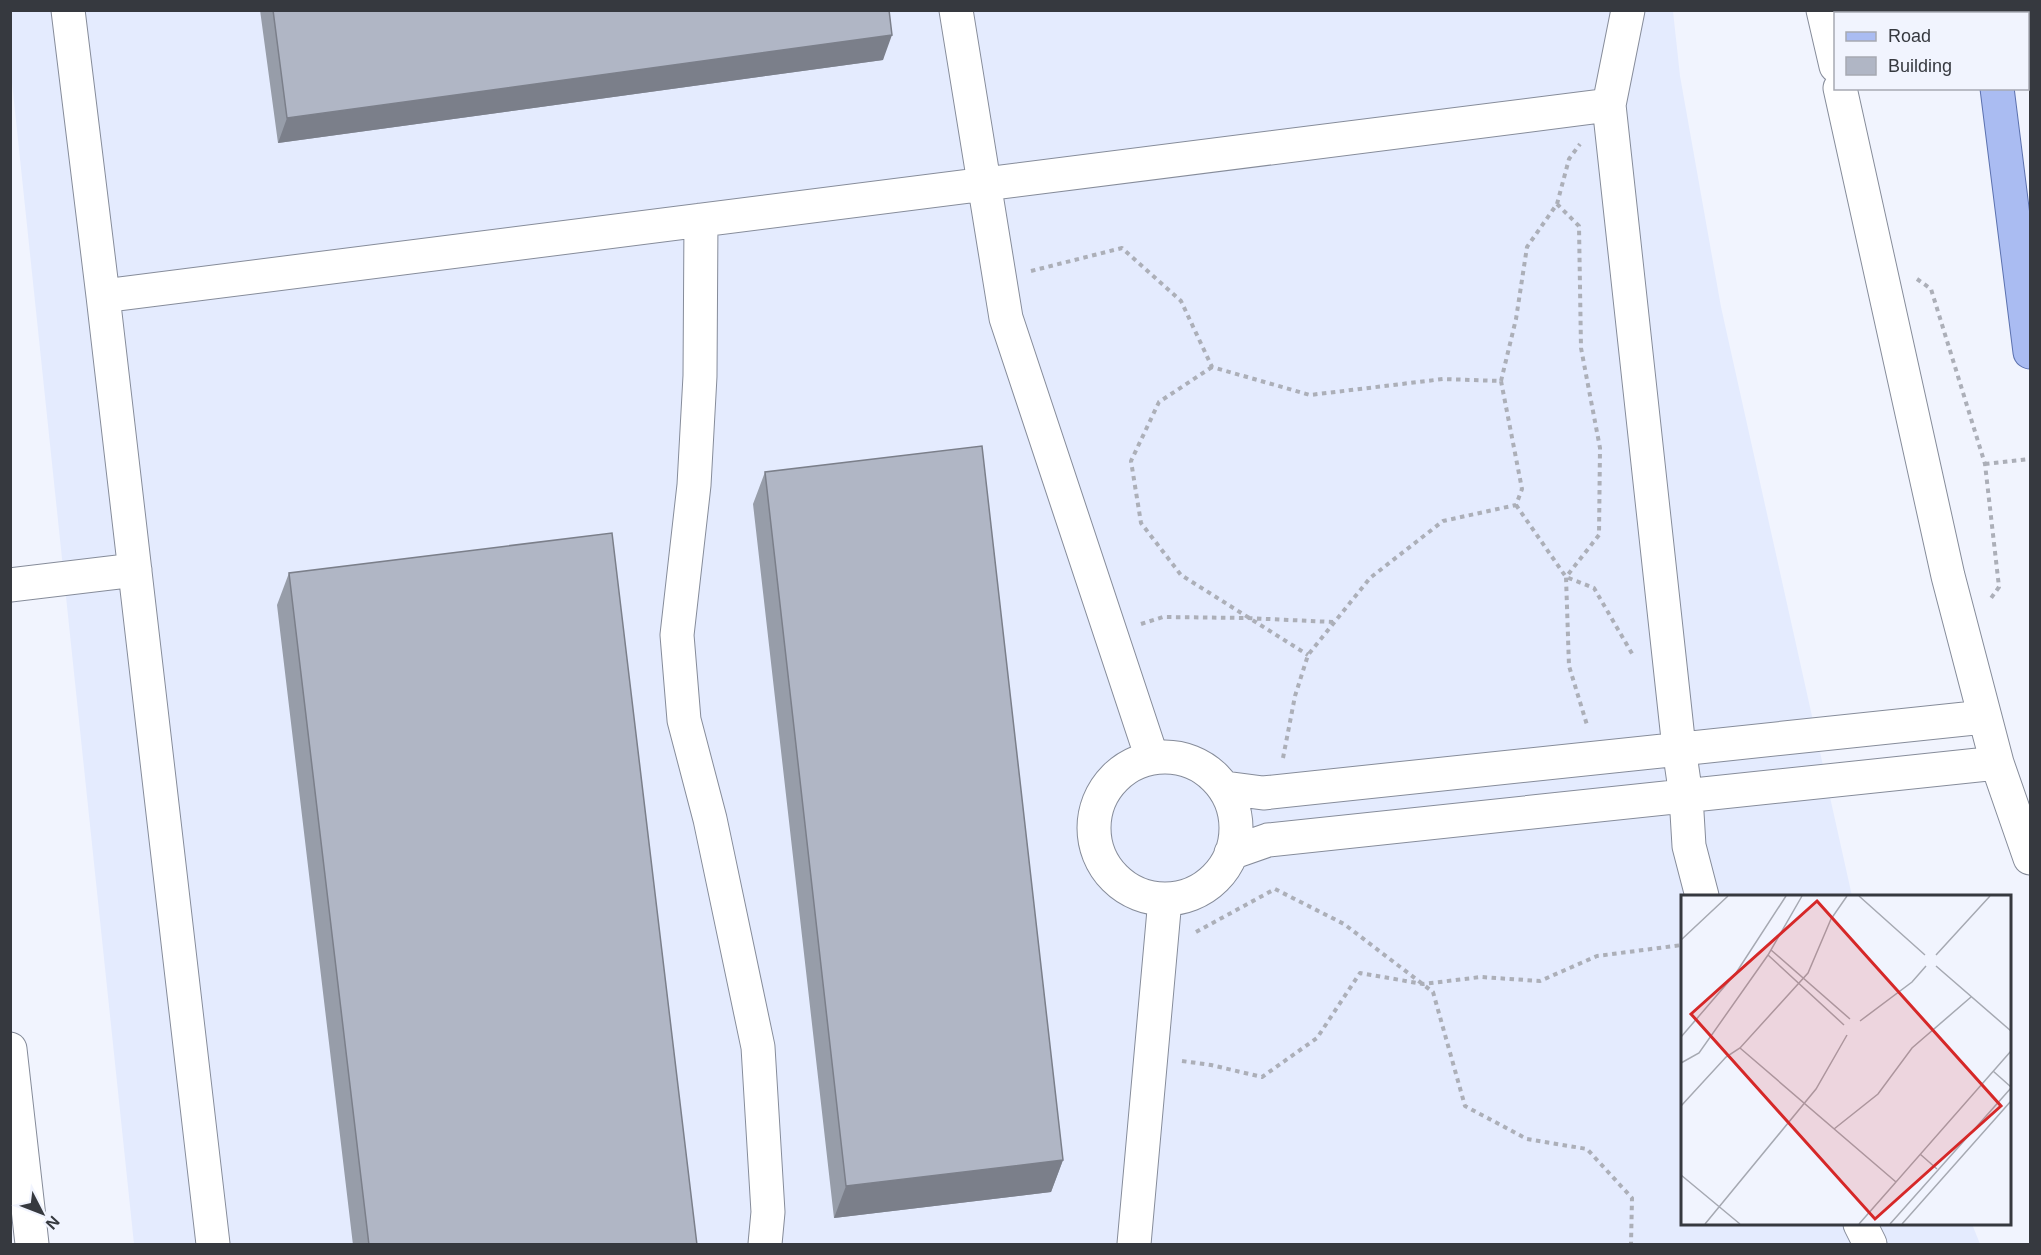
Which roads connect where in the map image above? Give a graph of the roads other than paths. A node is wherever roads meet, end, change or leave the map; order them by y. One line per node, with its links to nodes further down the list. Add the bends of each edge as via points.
1 (68, 10): 11 (street)
2 (956, 10): 9 (street)
3 (1628, 10): 8 (street)
4 (1823, 10): 5 (street)
5 (1834, 57)
6 (1840, 90): 15 (street, via 1948,576)
7 (1997, 90): 12 (main road)
8 (1609, 105): 9 (street); 16 (street)
9 (985, 184): 10 (street); 17 (street, via 1006,318)
10 (701, 220): 11 (street); 29 (street, via 700,387 694,485 677,635 684,720 710,819 758,1047 768,1212)
11 (103, 296): 13 (street)
12 (2031, 352)
13 (135, 570): 14 (street); 28 (street)
14 (10, 585)
15 (1984, 717): 16 (street); 18 (street)
16 (1679, 748): 19 (street, via 1277,792); 20 (street)
17 (1152, 758): 19 (street, via 1164,756 1196,763); 24 (street, via 1118,774 1101,795 1094,816 1094,836 1099,857 1120,884 1140,895)
18 (1997, 764): 20 (street); 22 (street)
19 (1224, 788): 21 (street, via 1235,818)
20 (1686, 796): 21 (street, via 1268,840); 23 (street, via 1689,846)
21 (1231, 853): 24 (street, via 1206,886 1185,896)
22 (2031, 858)
23 (1701, 895)
24 (1165, 899): 30 (street)
25 (10, 1049): 27 (street)
26 (1860, 1225): 31 (street)
27 (32, 1245)
28 (213, 1245)
29 (765, 1245)
30 (1134, 1245)
31 (1870, 1245)

